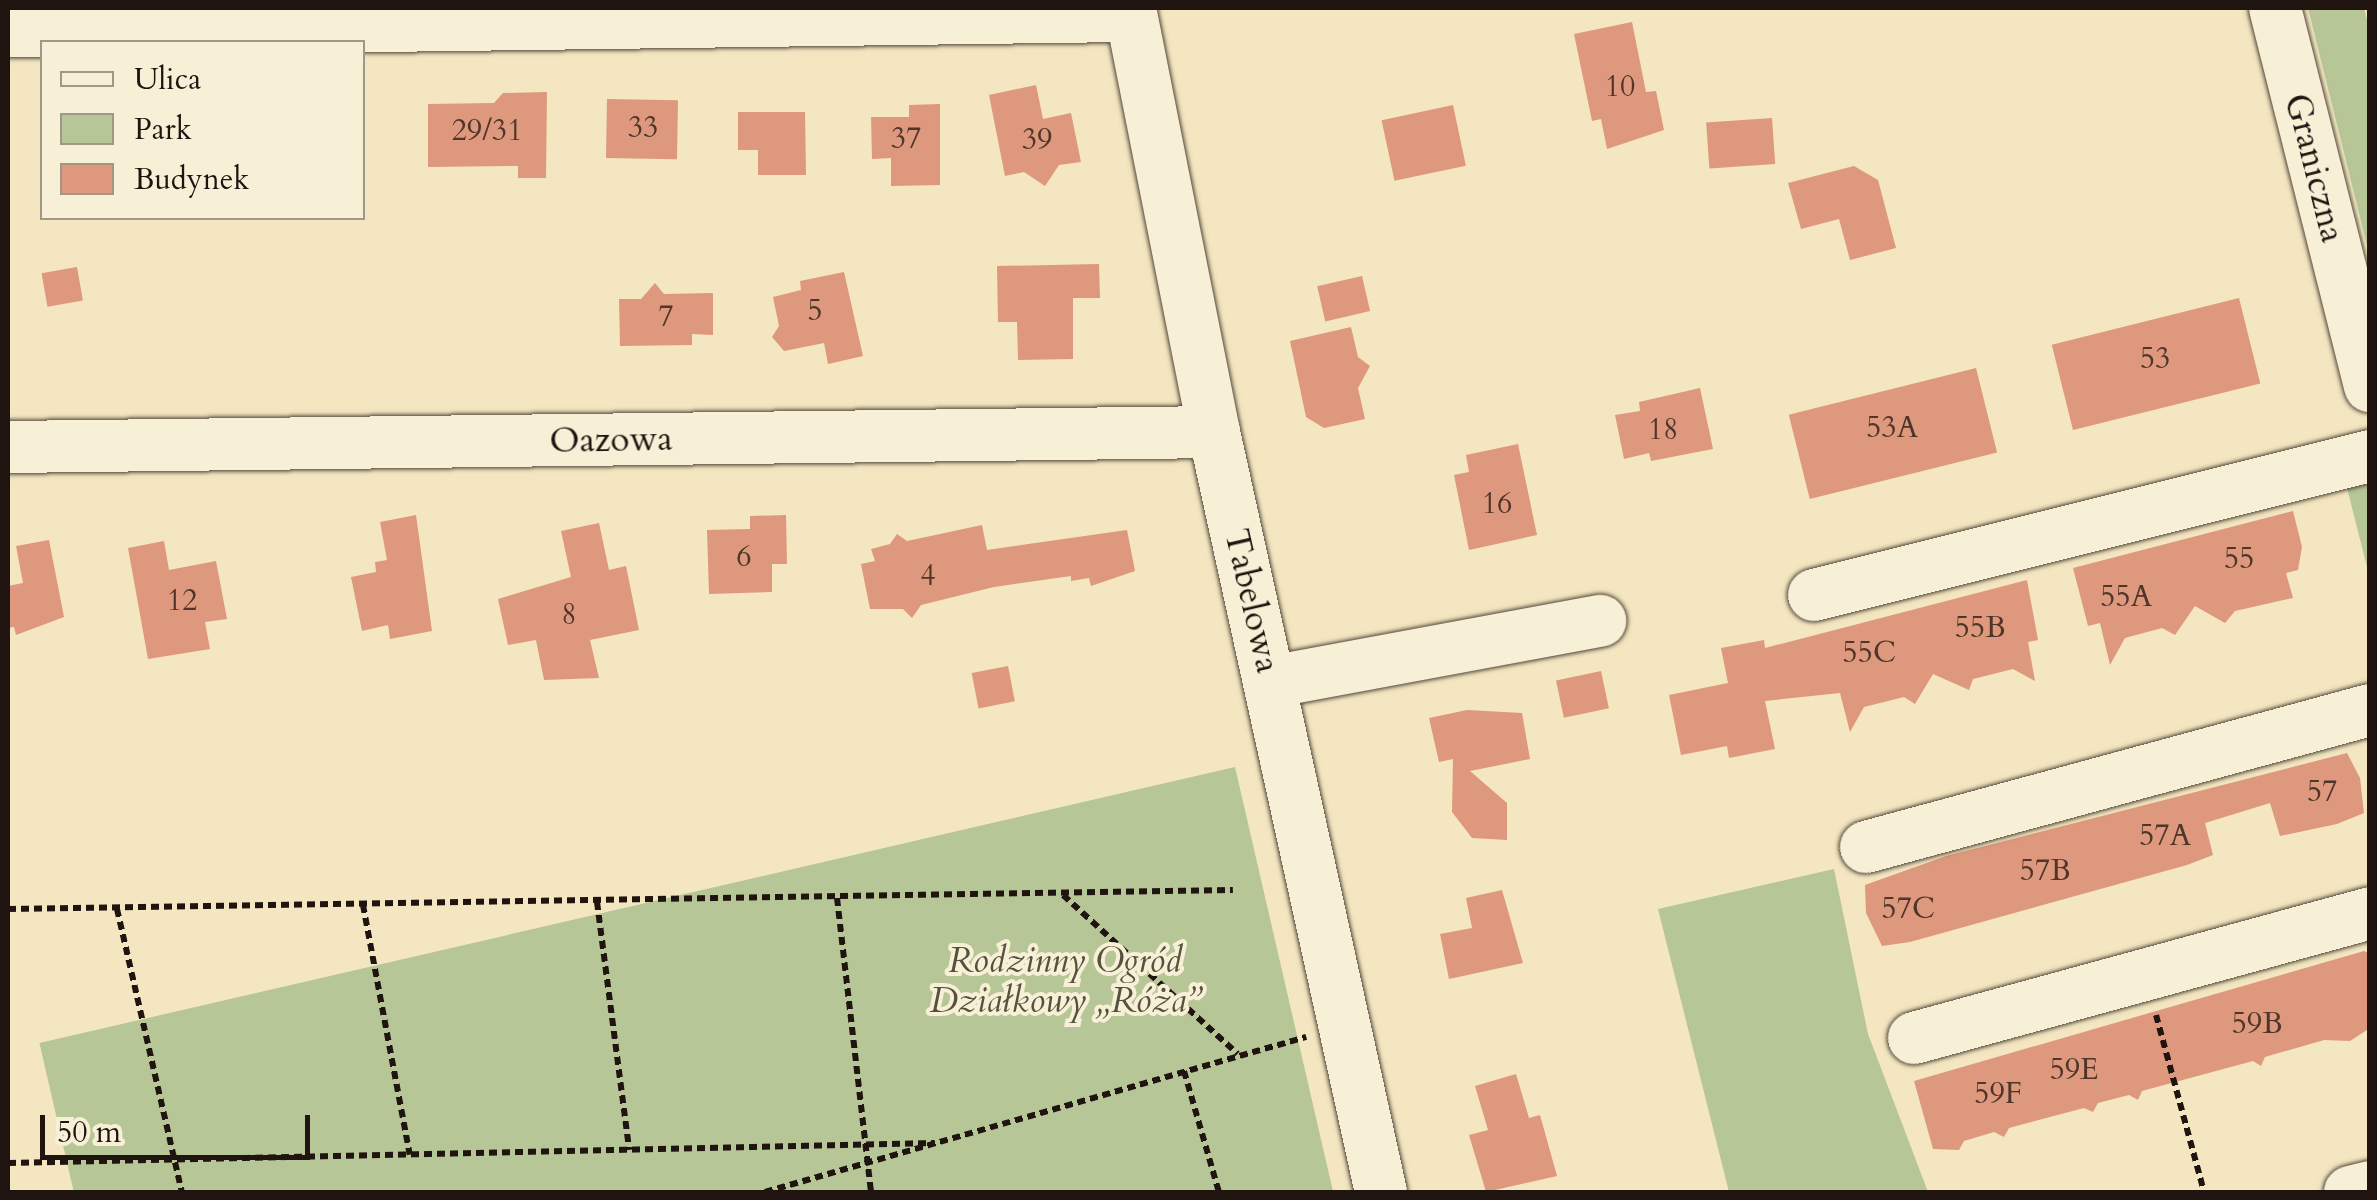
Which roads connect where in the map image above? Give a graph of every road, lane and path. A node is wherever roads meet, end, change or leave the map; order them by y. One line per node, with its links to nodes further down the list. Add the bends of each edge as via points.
1 (2274, 8): 5 (street, Graniczna)
2 (1130, 12): 3 (street); 6 (street, Tabelowa)
3 (505, 14): 4 (street)
4 (8, 24)
5 (2370, 386)
6 (1214, 432): 7 (street, Oazowa); 11 (street, Tabelowa)
7 (8, 447)
8 (2370, 456): 9 (street)
9 (1814, 595)
10 (1600, 621): 11 (street)
11 (1270, 682): 39 (street, Tabelowa)
12 (2370, 710): 13 (street)
13 (1866, 847)
14 (1233, 890): 15 (path)
15 (1063, 895): 16 (path); 25 (path)
16 (837, 898): 17 (path); 28 (path)
17 (597, 902): 18 (path); 29 (path)
18 (364, 905): 20 (path); 30 (path)
19 (8, 909): 20 (path)
20 (117, 909): 31 (path)
21 (2370, 914): 22 (street)
22 (2145, 974): 23 (street); 40 (path)
23 (1914, 1038)
24 (1295, 1039): 25 (path)
25 (1239, 1055): 26 (path)
26 (1184, 1070): 27 (path); 38 (path)
27 (935, 1142): 28 (path); 33 (path)
28 (860, 1145): 29 (path); 33 (path)
29 (629, 1150): 30 (path)
30 (410, 1155): 31 (path)
31 (172, 1160): 32 (path); 35 (path)
32 (8, 1163)
33 (864, 1163): 36 (path); 37 (path)
34 (2370, 1188): 41 (street)
35 (182, 1192)
36 (765, 1192)
37 (871, 1192)
38 (1219, 1192)
39 (1381, 1192)
40 (2204, 1192)
41 (2350, 1192)

